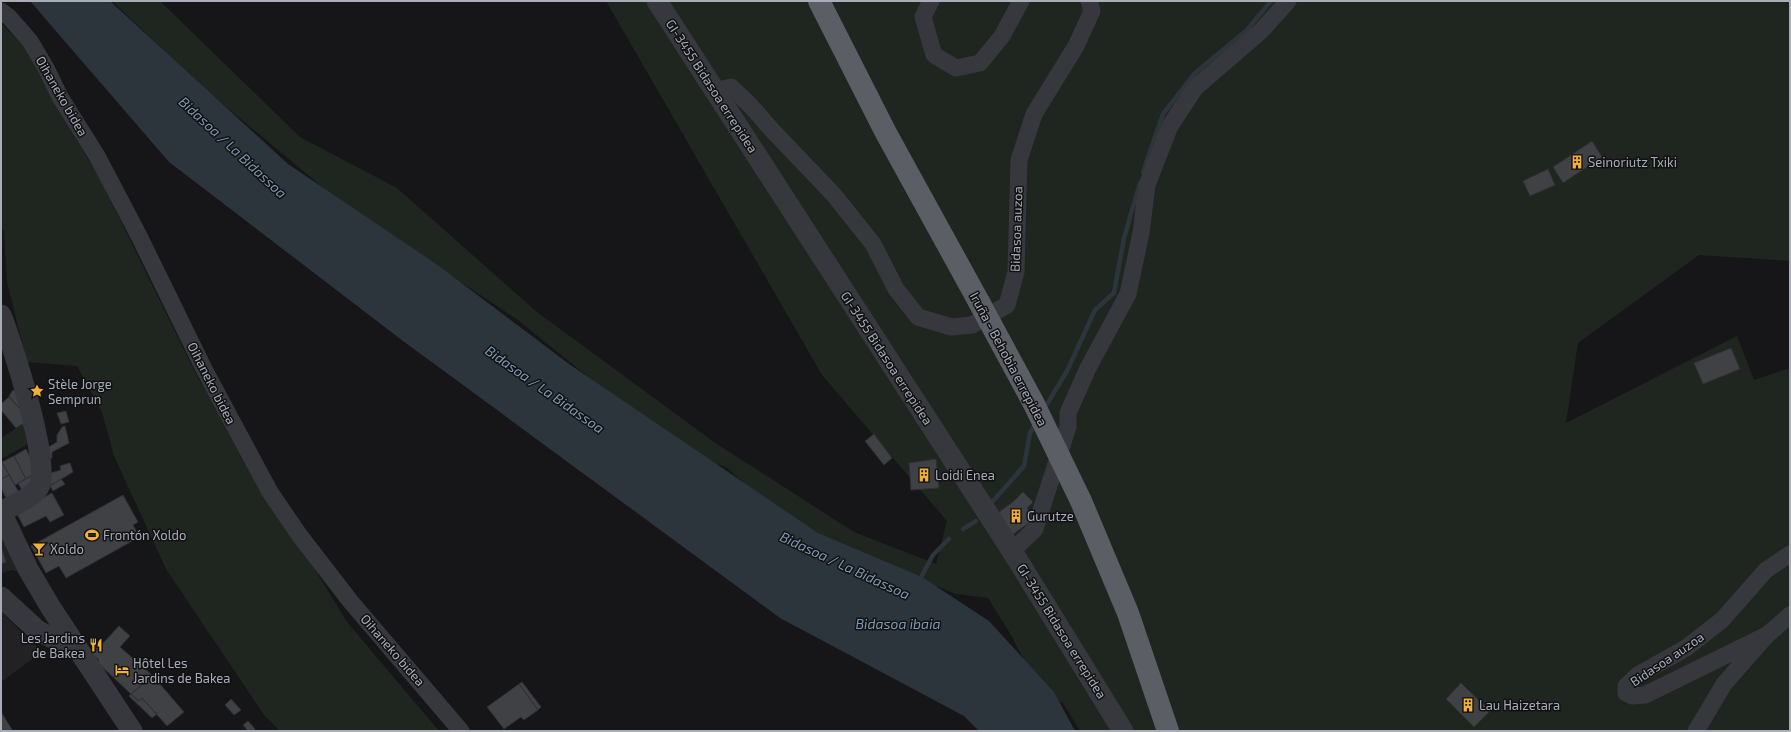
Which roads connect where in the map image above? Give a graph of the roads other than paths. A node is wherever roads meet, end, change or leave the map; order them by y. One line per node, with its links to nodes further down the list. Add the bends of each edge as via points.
1 (657, 1): 8 (street, GI-3455 Bidasoa errepidea)
2 (819, 1): 21 (highway, Iruña - Behobia errepidea, bridge, via 886,133 1034,404 1081,501 1128,613)
3 (931, 1): 4 (street, via 923,17 934,55 956,68 980,63 1002,36)
4 (1021, 1)
5 (1089, 1): 8 (street, Bidasoa auzoa, via 1092,11 1076,46 1034,114 1019,160 1016,272 1007,305 972,325 952,327 918,317 896,289 873,244 834,195 731,87)
6 (1288, 1): 11 (street, via 1261,31 1195,88 1170,126 1147,185 1141,233 1128,294 1088,368 1068,413 1068,427 1035,529)
7 (1, 11): 19 (street, Oihaneko bidea, via 30,41 60,97 97,156 204,370 270,492 351,602 440,704)
8 (716, 91): 11 (street, GI-3455 Bidasoa errepidea)
9 (1, 315): 10 (street, via 10,336 37,438 43,474 40,486 30,496)
10 (1, 512): 16 (street, via 28,569)
11 (1012, 552): 17 (street, GI-3455 Bidasoa errepidea)
12 (1790, 554): 15 (street, Bidasoa auzoa, via 1766,570 1722,620 1686,648 1638,675 1626,686 1626,693 1632,696 1646,695)
13 (1, 597): 16 (street, via 38,631 59,641)
14 (1790, 615): 15 (street, Bidasoa auzoa)
15 (1767, 635): 22 (street, Bidasoa auzoa, via 1724,684)
16 (68, 636): 18 (street)
17 (1119, 724): 20 (street, GI-3455 Bidasoa errepidea)
18 (132, 731)
19 (460, 731)
20 (1134, 731)
21 (1168, 731)
22 (1696, 731)

